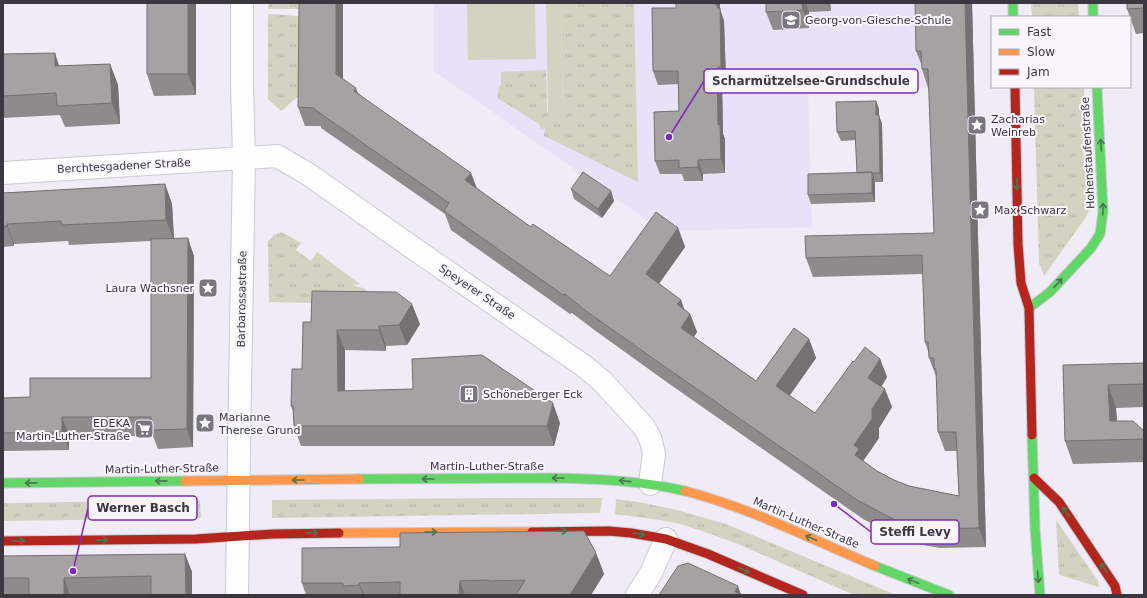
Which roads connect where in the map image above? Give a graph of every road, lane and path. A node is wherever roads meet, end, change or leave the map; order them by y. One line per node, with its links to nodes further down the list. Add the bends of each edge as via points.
1 (242, 3): 8 (street, Barbarossastraße)
2 (1013, 3): 4 (main road)
3 (1093, 3): 5 (main road)
4 (1013, 16)
5 (1094, 16)
6 (1015, 88): 10 (main road, one-way to 10, via 1018,244 1021,283)
7 (1097, 88): 10 (main road, Hohenstaufenstraße, one-way to 7, via 1050,292 1091,248 1100,234 1103,205)
8 (244, 158): 9 (street, Berchtesgadener Straße); 12 (street, Barbarossastraße); 14 (street, Speyerer Straße, via 277,156 308,174 584,366 602,381 648,434 654,454)
9 (3, 173)
10 (1028, 308): 11 (main road)
11 (1034, 478): 22 (main road, one-way to 22); 23 (main road, one-way to 11, via 1115,586 1059,502)
12 (238, 480): 13 (main road, Martin-Luther-Straße, one-way to 13); 14 (main road, Martin-Luther-Straße, one-way to 12, via 556,478); 15 (street, Barbarossastraße)
13 (3, 484)
14 (650, 484): 21 (main road, Martin-Luther-Straße, one-way to 14, via 743,510 678,489)
15 (238, 536): 16 (main road, one-way to 16, via 609,531); 17 (main road, one-way to 15, via 196,539); 18 (street, Barbarossastraße)
16 (666, 539): 19 (street, via 651,573); 20 (main road, one-way to 20, via 708,554)
17 (3, 541)
18 (238, 595)
19 (637, 595)
20 (803, 595)
21 (949, 595)
22 (1040, 595)
23 (1117, 595)

